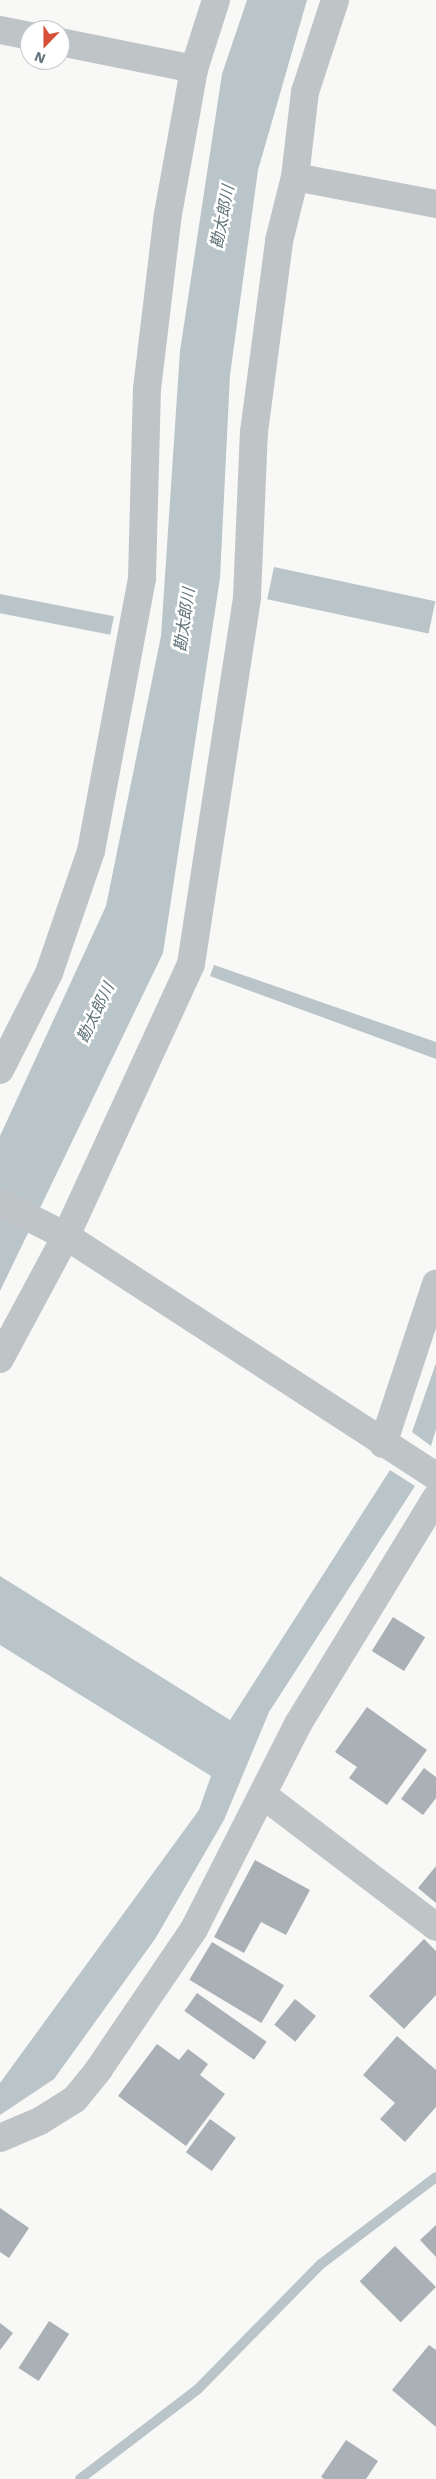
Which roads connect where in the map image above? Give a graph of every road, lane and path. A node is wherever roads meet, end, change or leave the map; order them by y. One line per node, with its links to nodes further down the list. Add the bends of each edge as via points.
1 (216, 0): 6 (street)
2 (335, 0): 7 (street, via 305,92)
3 (0, 30): 4 (street)
4 (20, 34)
5 (70, 44): 6 (street)
6 (194, 69): 9 (street, via 168,214 147,389 142,578 91,851 50,973)
7 (295, 177): 8 (street); 11 (street, via 279,241 254,432 247,597 191,964)
8 (436, 204)
9 (0, 1070)
10 (0, 1203): 11 (street)
11 (66, 1236): 13 (street); 14 (street)
12 (436, 1284): 14 (street)
13 (0, 1359)
14 (383, 1444): 15 (street)
15 (436, 1476)
16 (436, 1498): 17 (street, via 298,1724)
17 (263, 1795): 18 (street); 19 (street, via 194,1929 100,2070 75,2099 40,2121)
18 (436, 1927)
19 (0, 2138)

